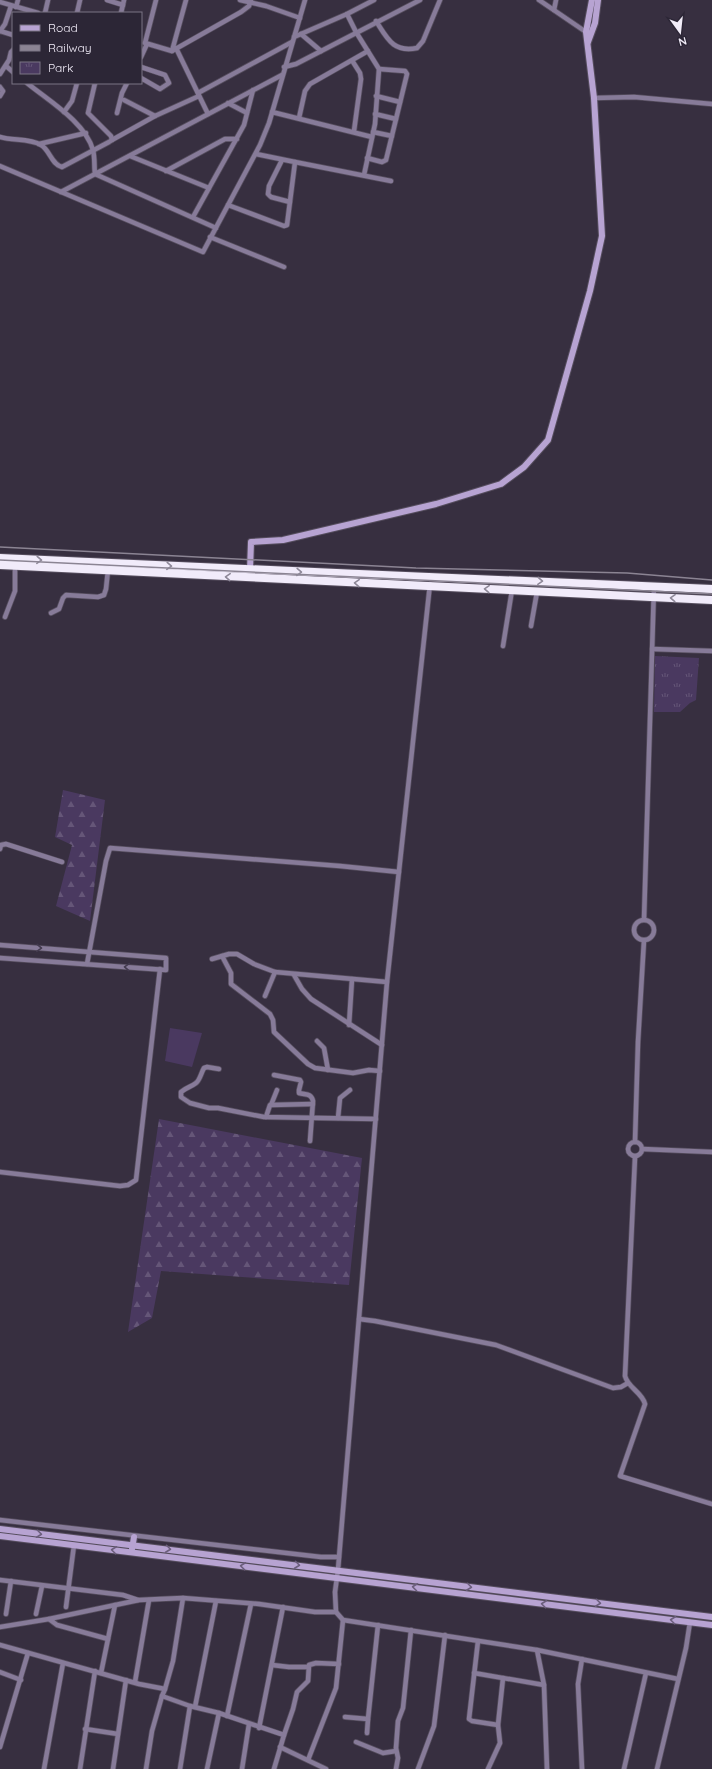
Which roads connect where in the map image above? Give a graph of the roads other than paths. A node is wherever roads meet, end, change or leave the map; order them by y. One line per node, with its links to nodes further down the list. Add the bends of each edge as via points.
1 (18, 0): 19 (street)
2 (48, 0): 22 (street)
3 (80, 0): 23 (street)
4 (107, 0): 18 (street)
5 (156, 0): 34 (street)
6 (186, 0): 36 (street)
7 (240, 0): 16 (street)
8 (306, 0): 25 (street)
9 (374, 0): 24 (street)
10 (420, 0): 26 (street)
11 (440, 0): 26 (street, via 423,41 417,48 393,46)
12 (539, 0): 20 (street)
13 (556, 0): 20 (street)
14 (592, 0): 29 (street)
15 (598, 0): 35 (street, via 595,23)
16 (250, 1): 25 (street); 36 (street, via 246,9)
17 (0, 2): 19 (street)
18 (124, 3)
19 (13, 6): 21 (street); 27 (street)
20 (554, 10): 29 (street)
21 (34, 12)
22 (44, 12)
23 (77, 12)
24 (347, 14): 28 (street); 30 (street)
25 (300, 18): 32 (street)
26 (376, 21): 28 (street)
27 (0, 31): 31 (street)
28 (356, 32): 38 (street); 39 (street)
29 (586, 32): 35 (street)
30 (301, 34): 32 (street); 38 (street)
31 (12, 35)
32 (294, 37): 33 (street)
33 (292, 42): 43 (street); 55 (street)
34 (144, 43): 36 (street)
35 (588, 44): 58 (street)
36 (174, 49): 55 (street)
37 (12, 51): 41 (street)
38 (321, 51): 43 (street, via 292,66)
39 (368, 51): 44 (street); 70 (street, via 310,84 305,91)
40 (353, 62): 72 (street, via 361,79)
41 (6, 66): 45 (street); 46 (street)
42 (142, 67): 48 (street, via 165,75 169,83 160,89)
43 (284, 67): 47 (street)
44 (379, 69): 57 (street); 60 (street, via 407,72)
45 (12, 71)
46 (0, 74)
47 (282, 75): 54 (street); 65 (street)
48 (142, 79)
49 (28, 84): 63 (street)
50 (77, 84): 63 (street, via 72,101)
51 (96, 84): 78 (street, via 88,115 111,136)
52 (126, 84): 66 (street)
53 (0, 87): 56 (street, via 3,91)
54 (253, 90): 61 (street); 64 (street)
55 (198, 95): 67 (street); 69 (street)
56 (0, 96)
57 (376, 96): 60 (street); 68 (street)
58 (594, 98): 62 (street, via 634,97); 103 (street, via 602,242 558,411 548,440 524,467 501,484 436,504 283,540 251,542)
59 (124, 100): 69 (street)
60 (400, 102): 71 (street)
61 (228, 104): 64 (street); 67 (street)
62 (712, 104)
63 (64, 112): 73 (street)
64 (247, 112): 77 (street)
65 (272, 112): 70 (street); 81 (street)
66 (117, 113)
67 (208, 114): 82 (street)
68 (375, 114): 71 (street); 74 (street)
69 (155, 116): 78 (street)
70 (299, 118): 72 (street)
71 (396, 119): 75 (street)
72 (354, 131): 74 (street)
73 (86, 133): 79 (street); 80 (street)
74 (373, 135): 75 (street); 83 (street)
75 (392, 136): 83 (street, via 386,162)
76 (0, 137): 79 (street)
77 (237, 139): 87 (street, via 225,139); 91 (street)
78 (112, 140): 80 (street)
79 (39, 144): 80 (street, via 56,164 62,167)
80 (93, 151): 88 (street)
81 (256, 154): 84 (street); 94 (street)
82 (130, 156): 87 (street); 88 (street)
83 (367, 158): 89 (street)
84 (282, 160): 85 (street); 93 (street, via 269,186 268,194)
85 (295, 162): 89 (street); 93 (street)
86 (0, 166): 92 (street)
87 (166, 171): 91 (street)
88 (95, 174): 92 (street); 95 (street)
89 (364, 174): 90 (street)
90 (391, 181)
91 (209, 188): 95 (street)
92 (61, 192): 97 (street, via 203,252)
93 (290, 202): 94 (street, via 288,222 284,226)
94 (228, 205): 96 (street)
95 (193, 217): 96 (street)
96 (216, 228): 97 (street)
97 (210, 237): 98 (street)
98 (284, 267)
99 (0, 558): 103 (highway, one-way to 103)
100 (0, 565): 101 (highway)
101 (15, 566): 102 (highway); 113 (street, via 15,591)
102 (108, 570): 105 (highway, one-way to 102); 112 (street, via 104,595 66,595 60,609)
103 (250, 570): 104 (highway, one-way to 104)
104 (431, 576): 105 (street); 106 (highway, one-way to 106)
105 (430, 586): 108 (highway, one-way to 105); 122 (street)
106 (654, 586): 107 (highway); 110 (street)
107 (712, 589)
108 (512, 590): 109 (highway); 115 (street)
109 (537, 592): 110 (highway); 114 (street)
110 (653, 597): 111 (highway, one-way to 110); 116 (street)
111 (712, 600)
112 (51, 613)
113 (6, 617)
114 (531, 626)
115 (503, 646)
116 (652, 649): 117 (street); 123 (street)
117 (712, 651)
118 (0, 839): 119 (street)
119 (3, 844): 120 (street); 121 (street)
120 (0, 849)
121 (62, 862)
122 (399, 872): 126 (street, via 110,848); 135 (street)
123 (644, 920): 124 (street, via 651,922 654,930 651,937); 124 (street, via 636,923 634,930 637,937)
124 (644, 940): 153 (street)
125 (0, 945): 126 (street, one-way to 126)
126 (90, 952): 130 (street); 131 (street, via 166,958 166,970)
127 (222, 956): 129 (street); 132 (street, via 237,954); 141 (street, via 231,973 231,984 270,1014 276,1035 311,1066)
128 (0, 958): 130 (street)
129 (212, 959)
130 (87, 964): 131 (street, one-way to 130)
131 (160, 969): 157 (street, via 136,1180 120,1186)
132 (275, 972): 133 (street); 136 (street)
133 (294, 975): 134 (street); 137 (street, via 309,997)
134 (352, 979): 135 (street); 137 (street)
135 (387, 982): 139 (street)
136 (265, 996)
137 (349, 1025): 139 (street)
138 (317, 1041): 141 (street, via 324,1048)
139 (382, 1045): 142 (street)
140 (219, 1069): 148 (street, via 204,1068 198,1081 181,1092 182,1098 209,1108)
141 (328, 1070): 142 (street, via 353,1073)
142 (380, 1071): 151 (street)
143 (274, 1075): 146 (street, via 301,1080 299,1093 310,1095)
144 (277, 1090): 147 (street)
145 (350, 1090): 150 (street, via 340,1098)
146 (313, 1104): 147 (street); 149 (street)
147 (271, 1105): 148 (street)
148 (266, 1117): 149 (street)
149 (312, 1118): 150 (street); 152 (street)
150 (338, 1118): 151 (street)
151 (376, 1119): 158 (street)
152 (310, 1141)
153 (635, 1142): 154 (street, via 640,1144); 156 (street, via 627,1149 630,1155)
154 (642, 1149): 155 (street); 156 (street, via 640,1155)
155 (712, 1152)
156 (635, 1157): 159 (street, via 625,1370)
157 (0, 1172)
158 (359, 1319): 159 (street, via 496,1345 613,1388); 166 (street)
159 (628, 1383): 160 (street, via 642,1397 644,1404 620,1476)
160 (712, 1504)
161 (0, 1520): 163 (street)
162 (3, 1533): 163 (street, one-way to 163); 164 (street)
163 (133, 1541): 165 (street); 166 (street); 167 (street, one-way to 167)
164 (74, 1545): 165 (street, one-way to 164); 172 (street)
165 (132, 1552): 168 (street, one-way to 165)
166 (339, 1557): 167 (street)
167 (338, 1570): 168 (street); 184 (street, one-way to 184)
168 (338, 1578): 181 (street, via 335,1592); 187 (street, one-way to 168)
169 (0, 1580): 170 (street)
170 (11, 1581): 171 (street); 182 (street)
171 (42, 1586): 172 (street); 183 (street)
172 (69, 1588): 174 (street, via 123,1595); 179 (street)
173 (183, 1598): 175 (street); 176 (street); 214 (street, via 173,1661)
174 (139, 1600): 175 (street); 178 (street)
175 (149, 1600): 212 (street)
176 (216, 1602): 177 (street); 216 (street)
177 (251, 1604): 180 (street); 218 (street)
178 (115, 1605): 185 (street); 193 (street)
179 (66, 1607)
180 (283, 1607): 181 (street); 201 (street)
181 (336, 1612): 186 (street)
182 (6, 1614)
183 (36, 1614)
184 (712, 1617)
185 (49, 1619): 190 (street); 193 (street, via 58,1625)
186 (343, 1620): 188 (street); 200 (street)
187 (690, 1622): 189 (street); 209 (street)
188 (378, 1625): 191 (street); 220 (street)
189 (712, 1625)
190 (0, 1627)
191 (411, 1630): 192 (street); 231 (street)
192 (445, 1635): 194 (street); 243 (street, via 434,1726)
193 (108, 1638): 205 (street)
194 (478, 1641): 196 (street); 206 (street)
195 (0, 1645): 197 (street)
196 (537, 1650): 198 (street); 213 (street)
197 (28, 1653): 199 (street); 210 (street)
198 (582, 1659): 207 (street); 246 (street, via 578,1684)
199 (63, 1663): 203 (street); 233 (street)
200 (338, 1664): 202 (street, via 312,1663); 232 (street, via 336,1688)
201 (272, 1665): 202 (street); 223 (street)
202 (308, 1667): 227 (street, via 308,1681 297,1692)
203 (95, 1671): 205 (street); 224 (street)
204 (0, 1672): 210 (street)
205 (101, 1673): 211 (street)
206 (474, 1673): 208 (street); 222 (street, via 470,1720)
207 (646, 1673): 209 (street); 247 (street)
208 (503, 1678): 213 (street); 222 (street)
209 (678, 1679): 248 (street)
210 (21, 1680): 229 (street)
211 (126, 1680): 212 (street); 226 (street)
212 (135, 1682): 214 (street)
213 (544, 1685): 245 (street)
214 (165, 1689): 215 (street)
215 (162, 1696): 216 (street); 236 (street)
216 (193, 1706): 217 (street); 237 (street)
217 (219, 1713): 218 (street); 238 (street)
218 (228, 1716): 221 (street)
219 (344, 1717): 220 (street)
220 (368, 1719): 225 (street)
221 (249, 1724): 223 (street); 239 (street)
222 (498, 1725): 244 (street, via 500,1743)
223 (259, 1728): 227 (street)
224 (85, 1729): 226 (street); 234 (street)
225 (367, 1733)
226 (118, 1734): 235 (street)
227 (284, 1735): 230 (street)
228 (356, 1742): 231 (street, via 383,1753)
229 (0, 1747)
230 (280, 1747): 232 (street); 240 (street)
231 (396, 1751): 242 (street)
232 (308, 1760): 241 (street)
233 (44, 1769)
234 (80, 1769)
235 (113, 1769)
236 (146, 1769)
237 (180, 1769)
238 (207, 1769)
239 (242, 1769)
240 (274, 1769)
241 (325, 1769)
242 (396, 1769)
243 (418, 1769)
244 (488, 1769)
245 (547, 1769)
246 (582, 1769)
247 (624, 1769)
248 (658, 1769)

